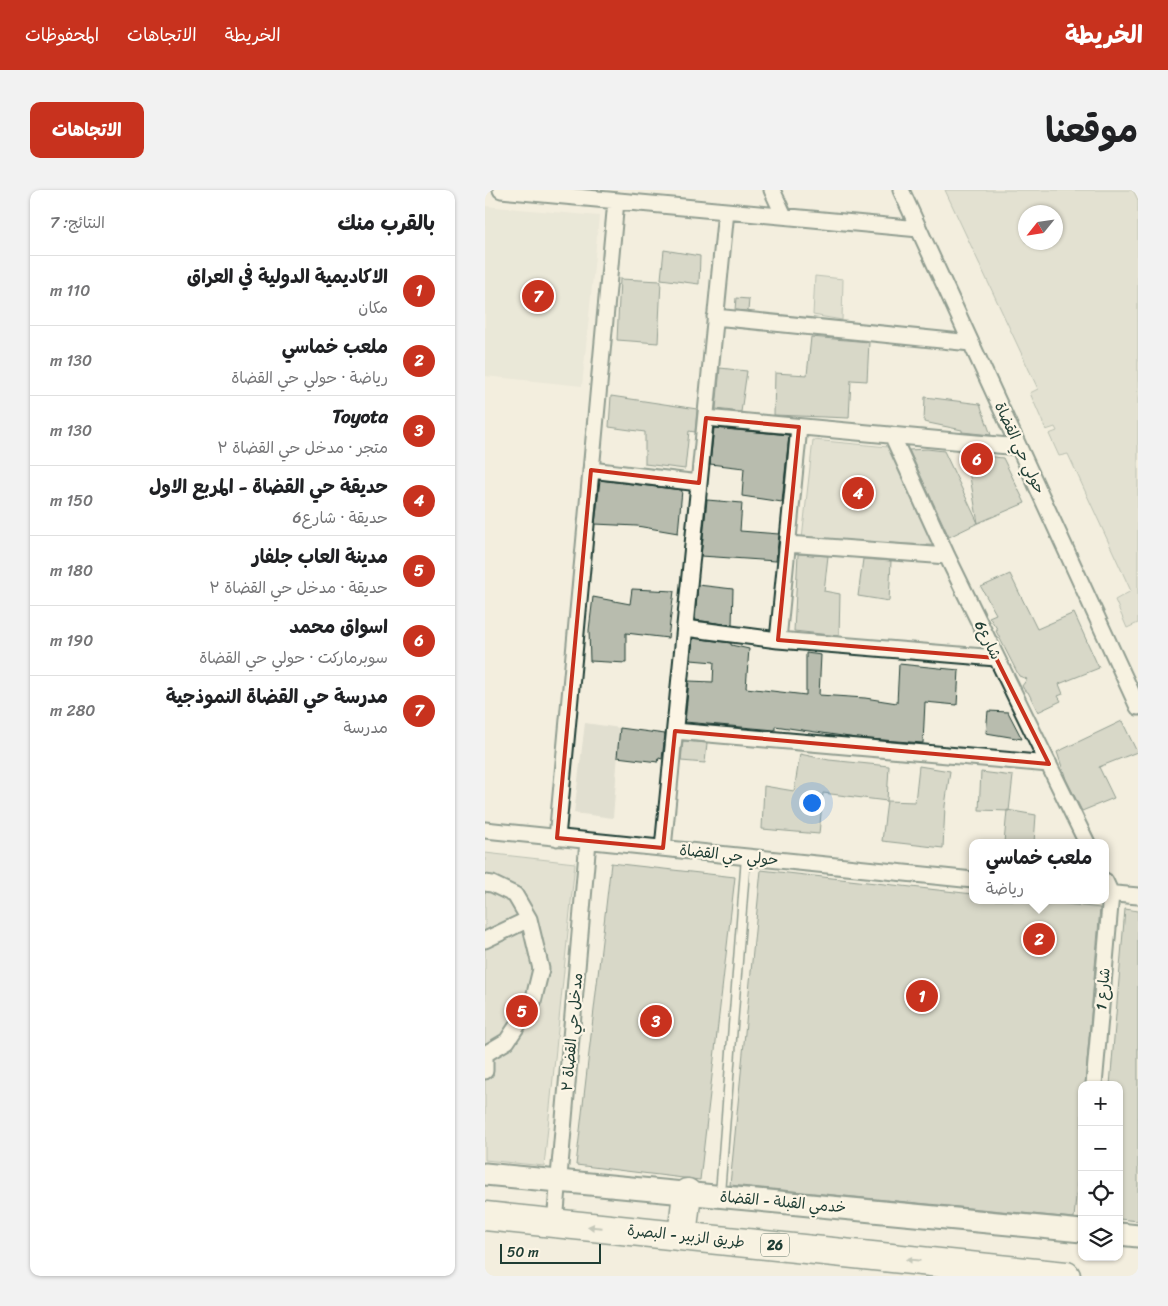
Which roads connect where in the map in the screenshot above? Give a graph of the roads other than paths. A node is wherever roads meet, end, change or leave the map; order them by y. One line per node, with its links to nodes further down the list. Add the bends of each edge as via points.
1 (501, 190): 4 (street)
2 (772, 190): 6 (street)
3 (901, 190): 7 (street, حولي حي القضاة)
4 (615, 201): 5 (street); 14 (street)
5 (726, 211): 6 (street); 8 (street)
6 (784, 216): 7 (street)
7 (919, 229): 9 (street, حولي حي القضاة)
8 (715, 317): 9 (street); 10 (street)
9 (971, 343): 13 (street, حولي حي القضاة)
10 (706, 418): 11 (street); 15 (street)
11 (799, 427): 12 (street); 16 (street)
12 (892, 435): 13 (street); 17 (street, شارع6)
13 (1019, 447): 21 (street, حولي حي القضاة)
14 (591, 470): 15 (street); 25 (street)
15 (699, 483): 18 (street)
16 (788, 544): 17 (street); 19 (street)
17 (947, 556): 20 (street, شارع6)
18 (685, 628): 19 (street); 22 (street)
19 (778, 640): 20 (street)
20 (997, 658): 23 (street, شارع6)
21 (1138, 707)
22 (675, 731): 23 (street); 28 (street)
23 (1049, 764): 26 (street, شارع6)
24 (485, 830): 25 (street, حولي حي القضاة)
25 (557, 838): 27 (street, حولي حي القضاة)
26 (1085, 839)
27 (588, 841): 28 (street, حولي حي القضاة); 41 (street, مدخل حي القضاة ٣)
28 (663, 848): 29 (street, حولي حي القضاة)
29 (746, 857): 30 (street, حولي حي القضاة); 43 (lane)
30 (969, 880)
31 (485, 883): 35 (street, via 515,895)
32 (1109, 889): 33 (street)
33 (1138, 896)
34 (1106, 904): 39 (street, شارع 1)
35 (529, 919): 36 (street); 37 (street, via 541,969 533,1002 507,1041)
36 (485, 940)
37 (485, 1055): 38 (street)
38 (485, 1071)
39 (1094, 1081)
40 (485, 1174): 41 (street, خدمي القبلة - القضاة)
41 (559, 1181): 42 (street, خدمي القبلة - القضاة); 45 (street, مدخل حي القضاة ٣)
42 (687, 1189): 43 (street, خدمي القبلة - القضاة); 48 (highway)
43 (719, 1196): 46 (street, خدمي القبلة - القضاة)
44 (485, 1216): 45 (highway, طريق الزبير - البصرة / 26)
45 (555, 1223): 48 (highway, طريق الزبير - البصرة / 26, one-way to 45)
46 (1078, 1230)
47 (1123, 1234): 49 (street)
48 (682, 1236): 50 (highway, طريق الزبير - البصرة / 26, one-way to 48)
49 (1138, 1236)
50 (1060, 1276)

